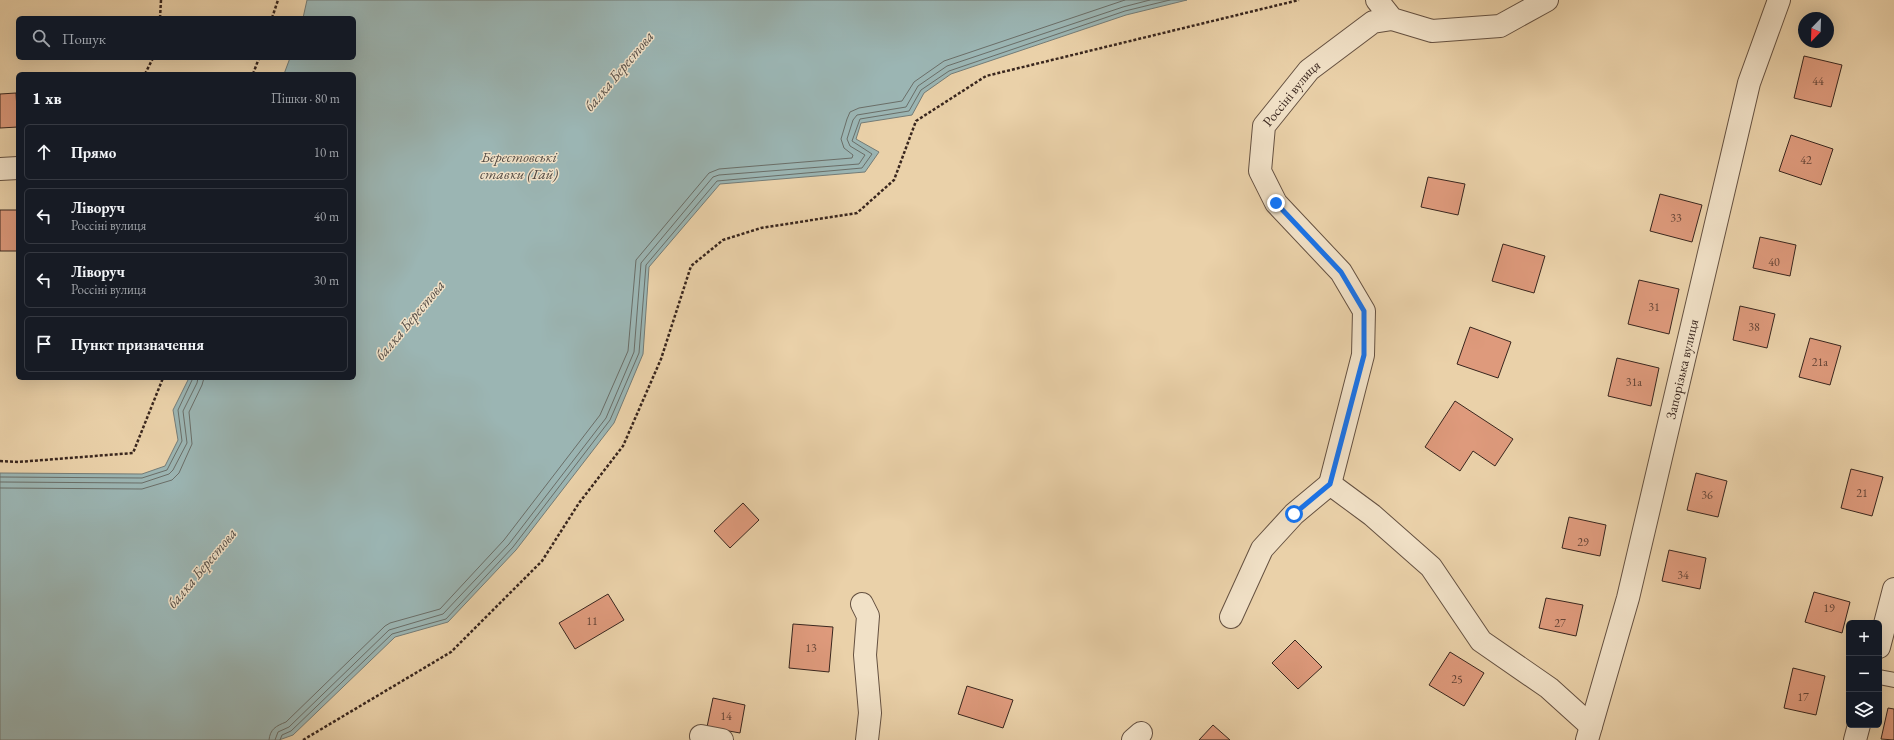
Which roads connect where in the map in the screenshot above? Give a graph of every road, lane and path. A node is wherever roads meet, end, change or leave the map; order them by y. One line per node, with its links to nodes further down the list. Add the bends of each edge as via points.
1 (161, 0): 7 (path)
2 (278, 0): 8 (path)
3 (1299, 0): 28 (path, via 986,76 916,121 894,180 856,213 761,228 723,240 691,266 661,359 623,446 579,503 542,561 451,652)
4 (1377, 0): 9 (street)
5 (1546, 0): 9 (street, via 1500,26 1432,31)
6 (1779, 0): 26 (street, Запорізька вулиця, via 1749,84 1628,598)
7 (160, 16)
8 (273, 16)
9 (1392, 19): 18 (street, Россіні вулиця, via 1373,22 1309,70 1264,126 1260,171 1276,203 1341,272 1364,311 1364,355)
10 (152, 60): 12 (path)
11 (258, 60): 13 (path)
12 (146, 72)
13 (254, 72)
14 (16, 168): 15 (street)
15 (0, 169)
16 (162, 380): 17 (path, via 133,453 18,462)
17 (0, 461)
18 (1330, 484): 21 (street, via 1294,514 1262,550); 26 (street, via 1372,515 1431,567 1481,641 1549,688)
19 (1894, 589): 22 (street)
20 (862, 604): 30 (street, via 868,616 865,655 870,713)
21 (1231, 617)
22 (1882, 635)
23 (1882, 678): 24 (lane)
24 (1894, 680)
25 (1858, 728): 31 (street)
26 (1589, 733)
27 (701, 736): 29 (street)
28 (303, 740)
29 (722, 740)
30 (867, 740)
31 (1855, 740)

